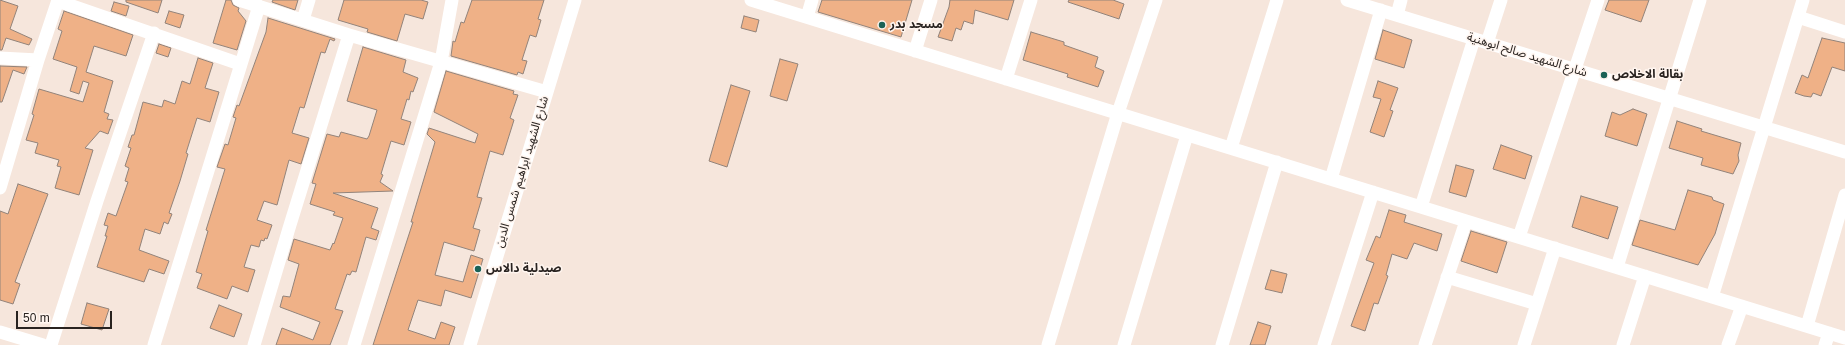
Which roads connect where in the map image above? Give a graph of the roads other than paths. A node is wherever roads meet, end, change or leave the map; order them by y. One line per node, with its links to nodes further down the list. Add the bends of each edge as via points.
1 (58, 0): 25 (street); 31 (street)
2 (239, 0): 18 (street)
3 (309, 0): 23 (street)
4 (452, 0): 32 (street)
5 (574, 0): 36 (street, شارع الشهيد ابراهيم شمس الدين)
6 (751, 0): 21 (street)
7 (812, 0): 21 (street)
8 (931, 0): 29 (street)
9 (1031, 0): 35 (street)
10 (1156, 0): 38 (street)
11 (1277, 0): 41 (street)
12 (1347, 0): 19 (street, شارع الشهيد صالح ابوهنية)
13 (1401, 0): 20 (street)
14 (1501, 0): 28 (street)
15 (1598, 0): 34 (street)
16 (1700, 0): 37 (street)
17 (1803, 0): 22 (street)
18 (259, 6): 23 (street); 33 (street)
19 (1381, 10): 20 (street, شارع الشهيد صالح ابوهنية); 44 (street)
20 (1397, 15): 27 (street, شارع الشهيد صالح ابوهنية)
21 (807, 17): 29 (street)
22 (1798, 17): 24 (street); 39 (street)
23 (303, 20): 26 (street)
24 (1845, 32)
25 (154, 33): 33 (street); 63 (street, via 96,201)
26 (349, 35): 32 (street); 65 (street)
27 (1474, 39): 28 (street, شارع الشهيد صالح ابوهنية); 48 (street)
28 (1487, 43): 34 (street, شارع الشهيد صالح ابوهنية)
29 (914, 51): 35 (street)
30 (0, 58): 31 (street)
31 (38, 60): 45 (street)
32 (441, 62): 36 (street); 66 (street)
33 (240, 64): 64 (street)
34 (1576, 69): 37 (street, شارع الشهيد صالح ابوهنية); 50 (street)
35 (1006, 79): 38 (street)
36 (547, 92): 67 (street, شارع الشهيد ابراهيم شمس الدين)
37 (1670, 99): 39 (street, شارع الشهيد صالح ابوهنية); 52 (street)
38 (1118, 113): 40 (street); 68 (street)
39 (1764, 128): 42 (street, شارع الشهيد صالح ابوهنية); 55 (street)
40 (1187, 135): 41 (street); 69 (street)
41 (1231, 148): 43 (street)
42 (1845, 152)
43 (1277, 162): 44 (street); 70 (street)
44 (1331, 179): 46 (street)
45 (0, 188)
46 (1373, 192): 48 (street); 71 (street)
47 (1845, 194): 58 (street)
48 (1421, 207): 49 (street)
49 (1466, 221): 50 (street); 54 (street)
50 (1519, 237): 51 (street)
51 (1555, 248): 52 (street); 56 (street)
52 (1617, 267): 53 (street)
53 (1645, 276): 55 (street); 74 (street)
54 (1447, 277): 56 (street); 72 (street)
55 (1712, 297): 57 (street)
56 (1537, 304): 73 (street)
57 (1742, 306): 58 (street); 75 (street)
58 (1806, 326): 61 (street)
59 (5, 337): 62 (street)
60 (1845, 338): 61 (street)
61 (1827, 339)
62 (44, 345)
63 (51, 345)
64 (154, 345)
65 (254, 345)
66 (354, 345)
67 (470, 345)
68 (1048, 345)
69 (1124, 345)
70 (1222, 345)
71 (1324, 345)
72 (1425, 345)
73 (1524, 345)
74 (1623, 345)
75 (1728, 345)

